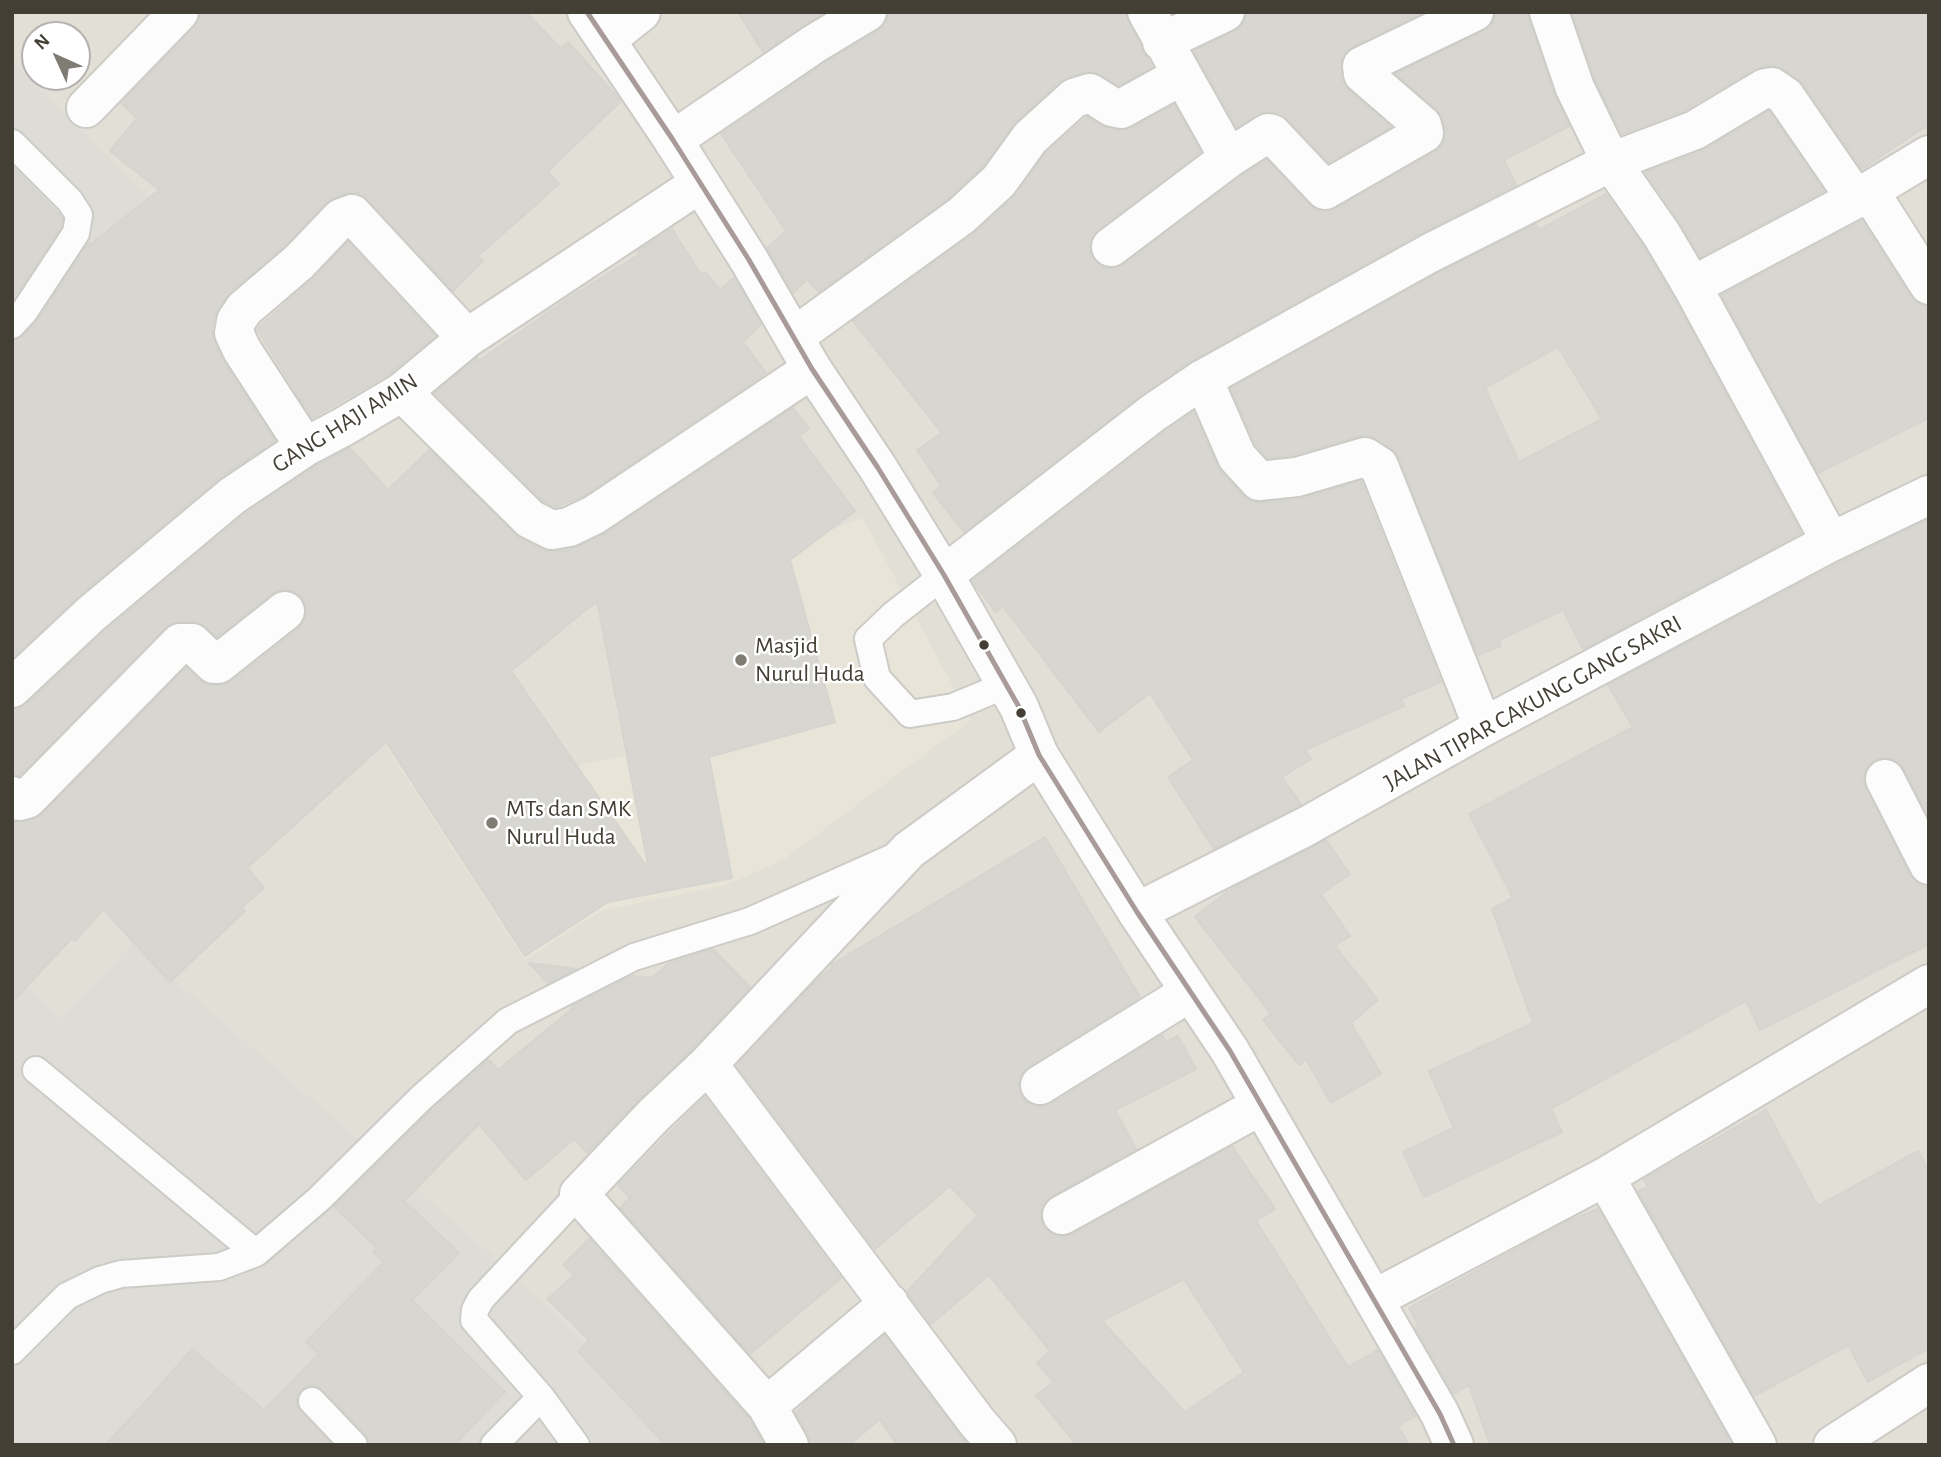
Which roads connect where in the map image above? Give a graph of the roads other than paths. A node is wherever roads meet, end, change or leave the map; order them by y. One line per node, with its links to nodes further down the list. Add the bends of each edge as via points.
1 (179, 12): 10 (street)
2 (640, 12): 7 (street)
3 (867, 12): 11 (street)
4 (1225, 12): 8 (street)
5 (1474, 12): 14 (street, via 1362,66 1363,74 1424,129 1377,161 1325,190 1272,134)
6 (1549, 12): 15 (street, via 1575,89)
7 (597, 25): 11 (street)
8 (1154, 27): 9 (street)
9 (1181, 76): 14 (street); 22 (street, via 1121,109 1090,93 1074,98 1030,138 999,181 961,216)
10 (86, 108)
11 (673, 140): 16 (street)
12 (12, 143): 21 (lane, via 71,201 79,215 76,233)
13 (1929, 155): 17 (street)
14 (1229, 158): 18 (street)
15 (1611, 162): 17 (street, via 1695,130 1773,87 1786,96); 20 (street); 25 (street, via 1430,253)
16 (699, 184): 22 (street); 23 (street, GANG HAJI AMIN)
17 (1856, 199): 19 (street, via 1873,197); 20 (street)
18 (1111, 247)
19 (1929, 285)
20 (1692, 286): 29 (street)
21 (12, 325)
22 (794, 336): 24 (street)
23 (467, 338): 26 (street, GANG HAJI AMIN); 27 (street, via 352,214 341,218 244,309 234,333)
24 (812, 369): 26 (street, via 594,515 552,530 530,519); 30 (street)
25 (1203, 379): 30 (street); 34 (street, via 1237,457 1259,481 1297,477 1365,457 1379,466)
26 (402, 392): 27 (street, GANG HAJI AMIN)
27 (305, 447): 33 (street, GANG HAJI AMIN, via 232,496 165,550)
28 (1929, 495): 29 (street, JALAN TIPAR CAKUNG GANG SAKRI)
29 (1831, 542): 34 (street, JALAN TIPAR CAKUNG GANG SAKRI)
30 (944, 575): 32 (street); 32 (lane, via 868,639 877,678 910,714 953,707)
31 (285, 611): 37 (street, via 218,664 192,643 180,643 27,799 19,801)
32 (1006, 685): 35 (street)
33 (12, 688)
34 (1483, 727): 40 (street, JALAN TIPAR CAKUNG GANG SAKRI, via 1305,827)
35 (1039, 755): 38 (street); 40 (street)
36 (1885, 779): 39 (street)
37 (12, 796)
38 (909, 850): 43 (street); 50 (lane, via 750,921 634,957 508,1021)
39 (1929, 865)
40 (1137, 912): 42 (street)
41 (1929, 984): 47 (street)
42 (1190, 992): 45 (street); 46 (street)
43 (708, 1064): 48 (street); 52 (street)
44 (36, 1070): 50 (lane)
45 (1040, 1085)
46 (1260, 1106): 49 (street); 51 (street)
47 (1605, 1177): 51 (street); 64 (street)
48 (579, 1194): 55 (lane, via 475,1310 474,1320); 57 (street)
49 (1062, 1215)
50 (256, 1253): 53 (lane, via 219,1267 121,1274 100,1280 67,1296)
51 (1374, 1299): 63 (street)
52 (889, 1303): 57 (street); 62 (street)
53 (12, 1351)
54 (1929, 1383): 65 (street)
55 (541, 1397): 59 (lane); 60 (lane)
56 (312, 1401): 58 (lane)
57 (767, 1406): 61 (street)
58 (354, 1445)
59 (494, 1445)
60 (576, 1445)
61 (789, 1445)
62 (997, 1445)
63 (1454, 1445)
64 (1757, 1445)
65 (1833, 1445)

